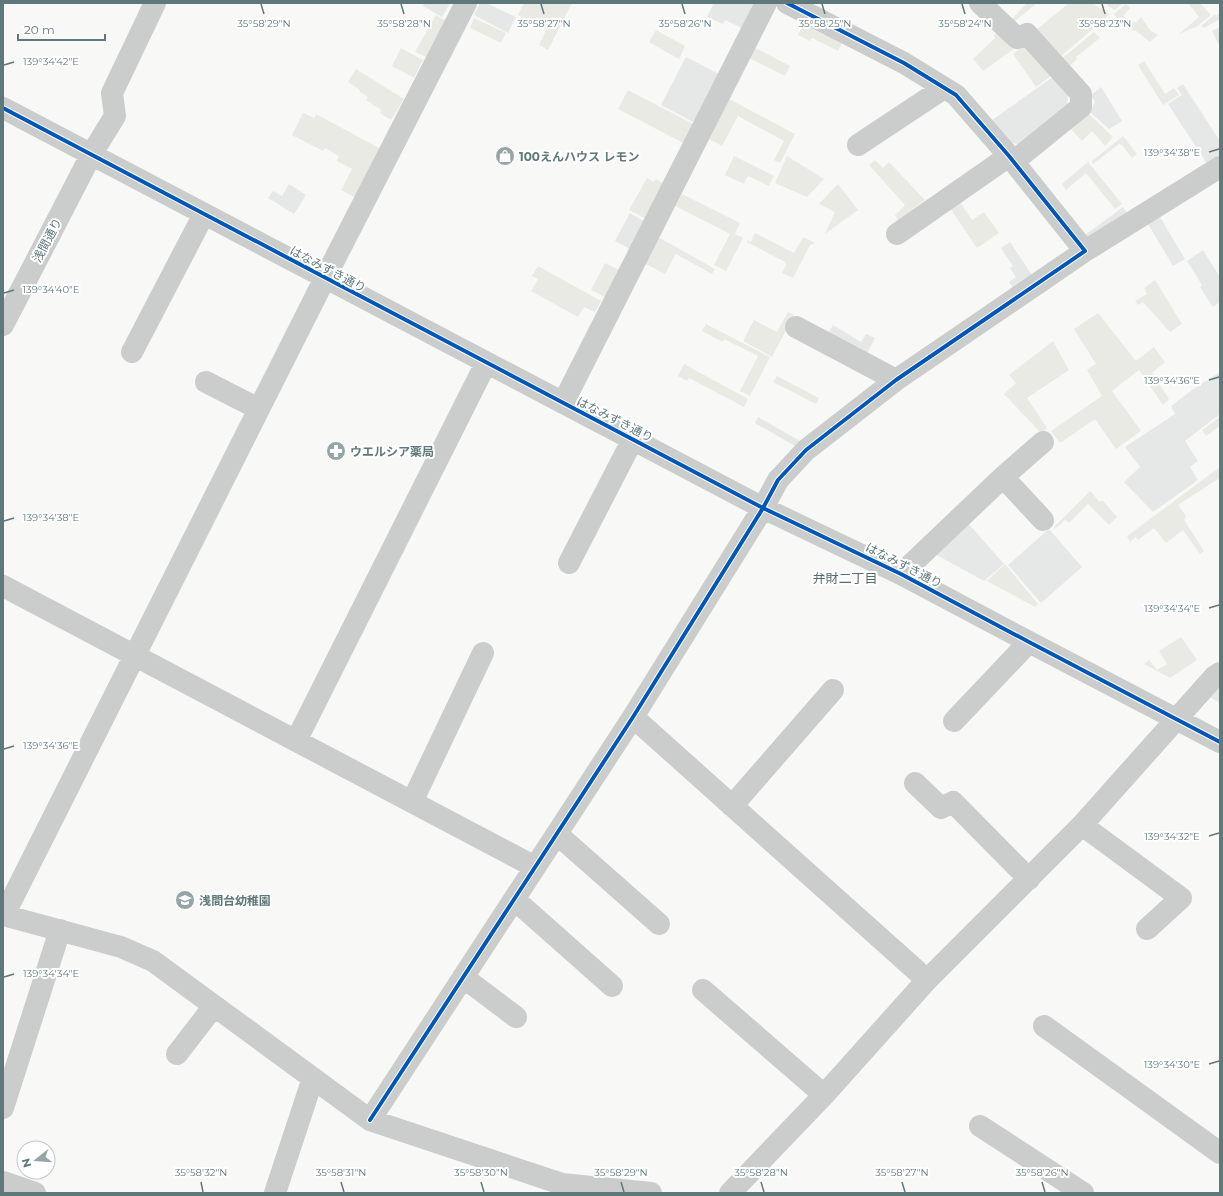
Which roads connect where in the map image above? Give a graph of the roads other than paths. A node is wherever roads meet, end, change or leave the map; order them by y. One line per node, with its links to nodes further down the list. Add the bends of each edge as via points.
1 (155, 3): 9 (street, 浅間通り, via 112,93 115,116)
2 (466, 3): 15 (street)
3 (766, 3): 22 (street)
4 (787, 3): 6 (street, via 904,63)
5 (980, 3): 10 (street, via 1017,38 1027,34 1080,94 1081,107)
6 (944, 88): 8 (street); 10 (street, via 956,95)
7 (3, 108): 9 (street, はなみずき通り)
8 (858, 145)
9 (91, 155): 12 (street, はなみずき通り); 16 (street, 浅間通り)
10 (1011, 159): 13 (street); 14 (street)
11 (1220, 167): 14 (street)
12 (204, 214): 15 (street, はなみずき通り); 18 (street)
13 (897, 234)
14 (1085, 251): 20 (street)
15 (325, 278): 19 (street, はなみずき通り); 23 (street)
16 (3, 325)
17 (796, 327): 20 (street)
18 (132, 352)
19 (486, 363): 22 (street, はなみずき通り); 40 (street)
20 (896, 380): 27 (street, via 806,450 778,480)
21 (206, 382): 23 (street)
22 (563, 403): 24 (street, はなみずき通り)
23 (259, 409): 34 (street)
24 (633, 439): 27 (street, はなみずき通り); 29 (street)
25 (1043, 442): 26 (street)
26 (1003, 476): 28 (street); 30 (street)
27 (763, 508): 30 (street, はなみずき通り); 37 (street)
28 (1043, 520)
29 (569, 563)
30 (901, 574): 32 (street, はなみずき通り)
31 (3, 586): 34 (street)
32 (1029, 642): 38 (street, はなみずき通り); 39 (street)
33 (483, 653): 43 (street)
34 (135, 656): 40 (street); 50 (street)
35 (1220, 673): 38 (street)
36 (833, 690): 44 (street)
37 (633, 717): 44 (street); 46 (street)
38 (1176, 718): 41 (street, はなみずき通り); 45 (street)
39 (954, 721)
40 (296, 741): 43 (street)
41 (1220, 742)
42 (915, 783): 48 (street, via 941,808 953,802)
43 (412, 802): 47 (street)
44 (732, 806): 55 (street)
45 (1082, 825): 48 (street); 52 (street, via 1181,898)
46 (557, 834): 47 (street); 51 (street)
47 (535, 867): 49 (street)
48 (1029, 878): 55 (street)
49 (514, 899): 54 (street); 56 (street)
50 (4, 915): 53 (street)
51 (660, 924)
52 (1147, 929)
53 (60, 930): 58 (street, via 121,947 153,961); 64 (street)
54 (463, 977): 59 (street); 65 (street)
55 (928, 980): 63 (street)
56 (612, 986)
57 (703, 990): 63 (street)
58 (214, 1006): 61 (street); 62 (street)
59 (516, 1018)
60 (1044, 1026): 67 (street)
61 (177, 1054)
62 (313, 1078): 65 (street); 70 (street)
63 (824, 1095): 72 (street)
64 (3, 1108)
65 (370, 1120): 71 (street, via 562,1184)
66 (980, 1126): 73 (street)
67 (1220, 1153)
68 (3, 1182): 69 (street)
69 (35, 1193)
70 (275, 1193)
71 (651, 1193)
72 (730, 1193)
73 (1083, 1193)

